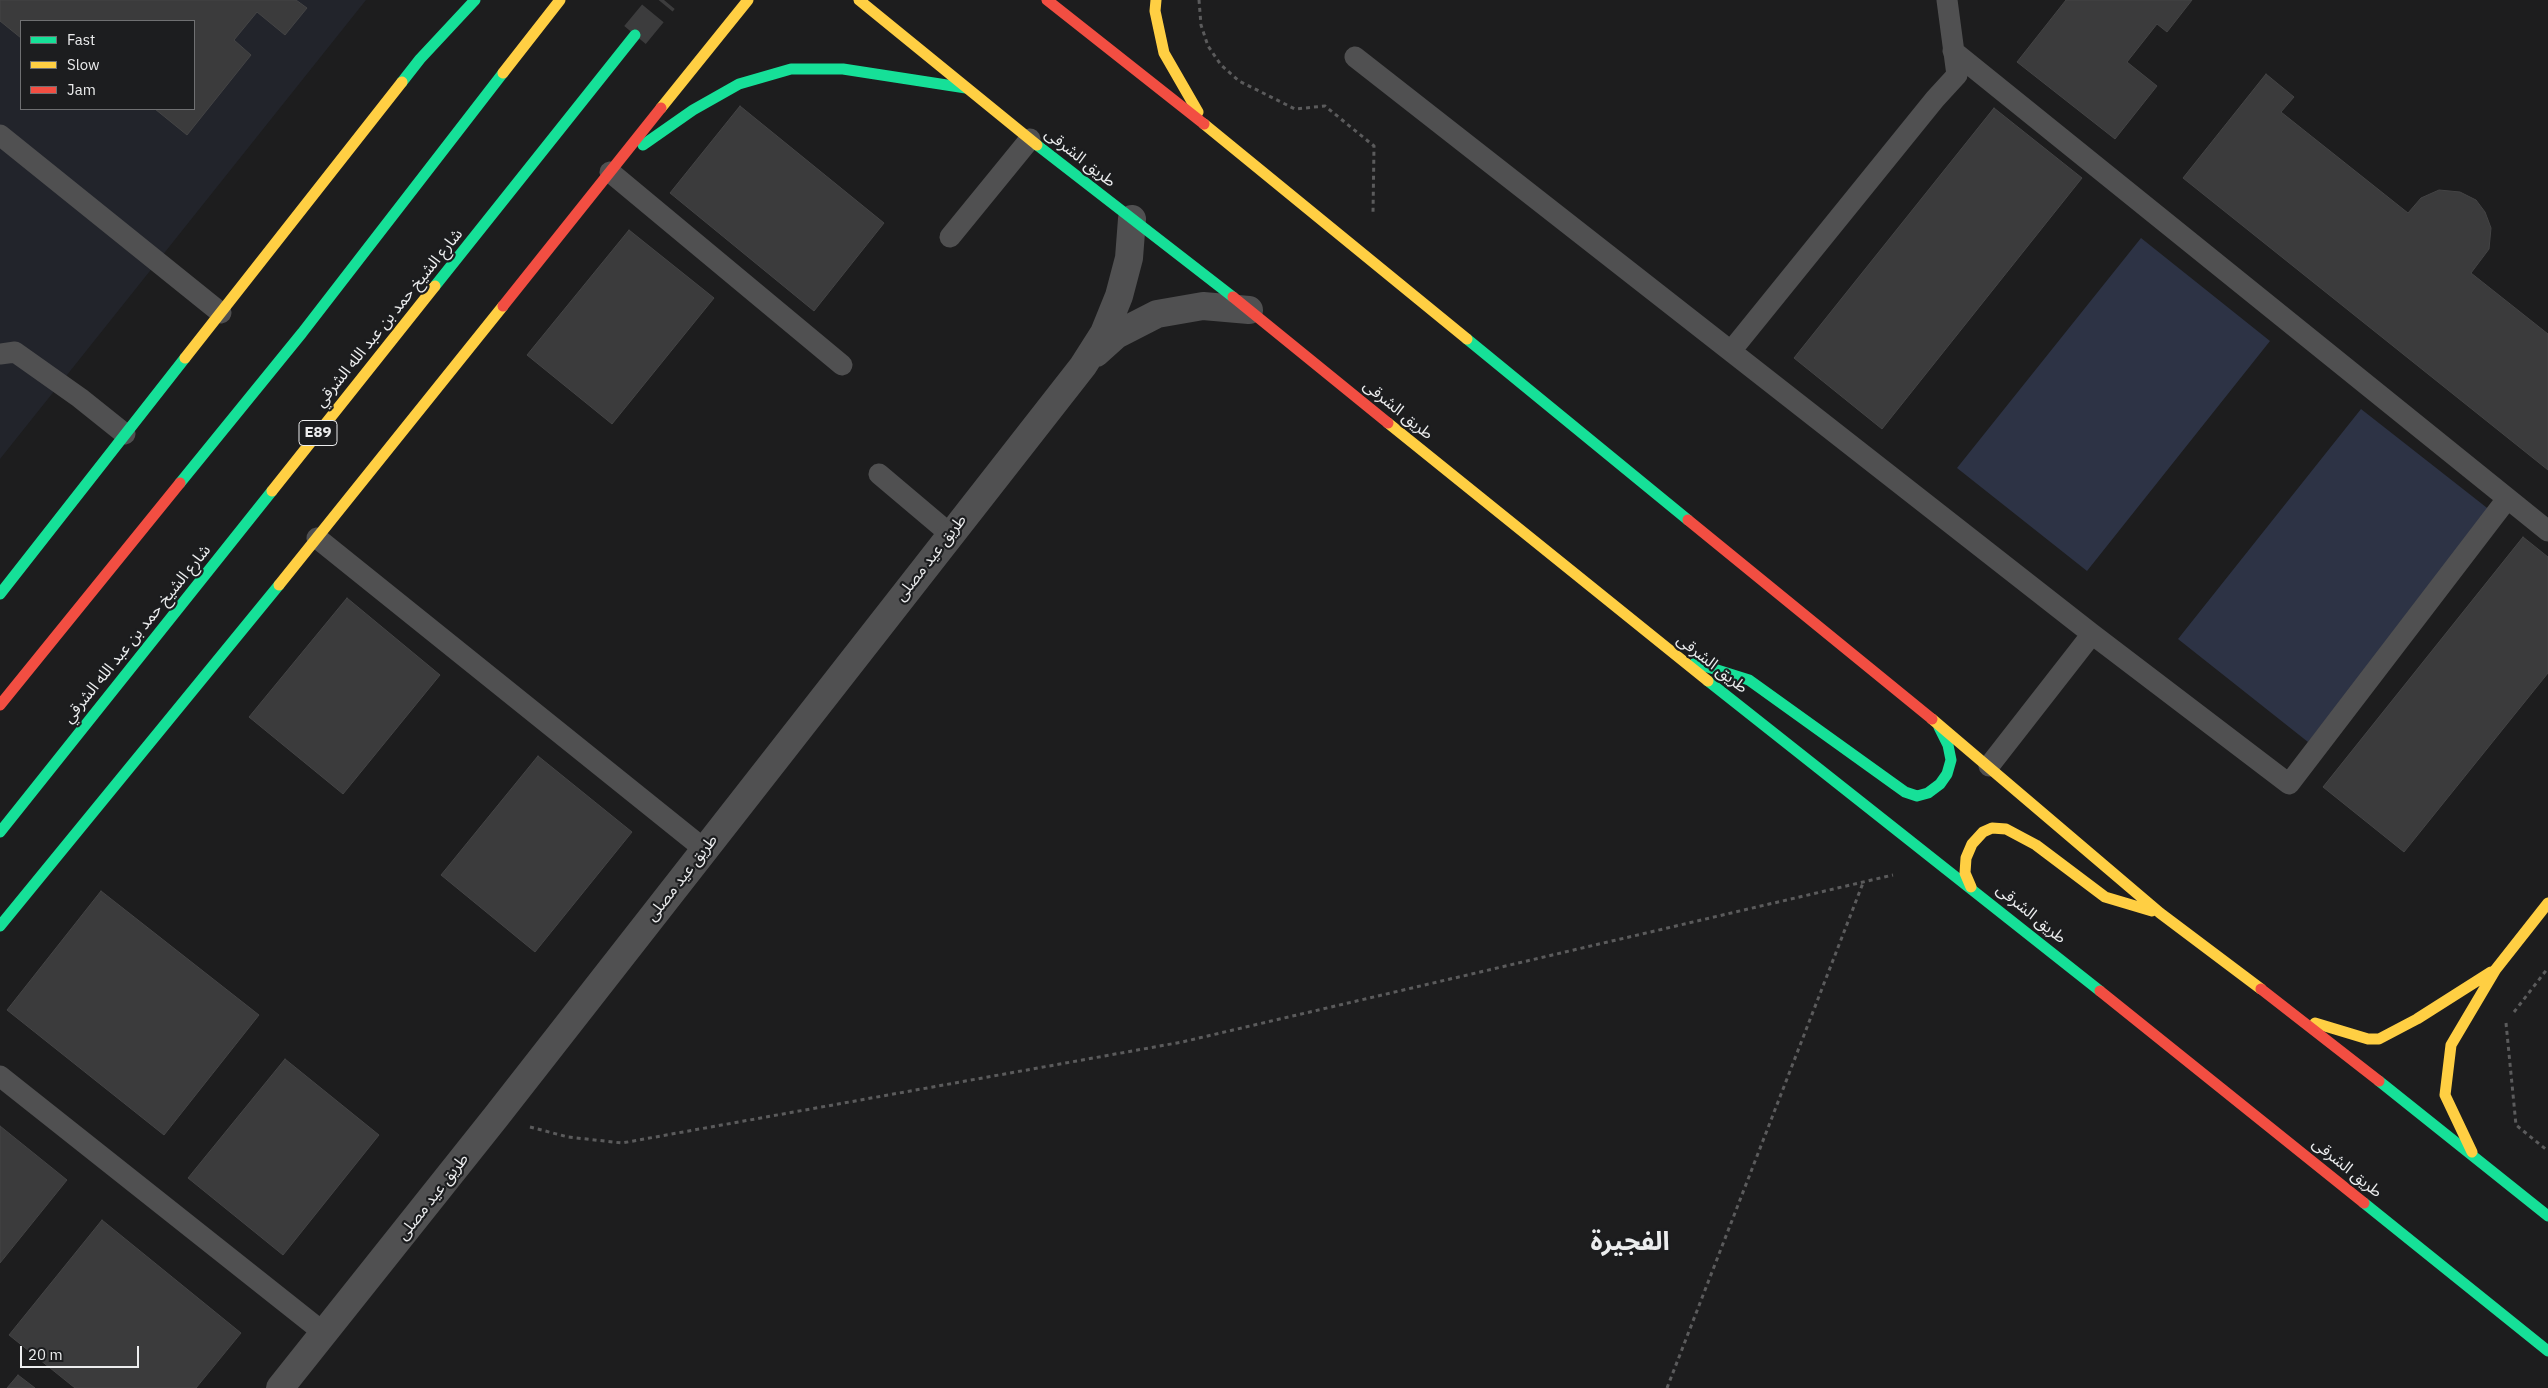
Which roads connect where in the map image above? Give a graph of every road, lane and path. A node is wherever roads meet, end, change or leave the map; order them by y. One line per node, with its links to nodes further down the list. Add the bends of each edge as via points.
1 (475, 0): 13 (main road)
2 (560, 0): 37 (main road, via 302,333)
3 (748, 0): 18 (main road)
4 (859, 0): 14 (main road, طريق الشرقى)
5 (1047, 0): 15 (main road)
6 (1156, 0): 15 (main road, via 1154,11 1164,53)
7 (1200, 0): 19 (path, via 1201,25 1208,46 1221,65 1239,81 1295,109 1325,106 1374,146)
8 (1947, 0): 11 (lane)
9 (443, 17): 13 (main road)
10 (635, 35): 40 (main road, شارع الشيخ حمد بن عبد الله الشرقي / E89)
11 (1954, 52): 24 (lane, via 1957,75); 30 (lane)
12 (1355, 57): 24 (lane)
13 (420, 59): 23 (main road)
14 (966, 88): 17 (main road, طريق الشرقى); 18 (main road, via 843,69 791,69 739,84 692,110)
15 (1205, 124): 38 (main road)
16 (0, 135): 23 (lane)
17 (1030, 139): 20 (main road, طريق الشرقى); 21 (lane)
18 (612, 169): 26 (lane); 33 (main road)
19 (1373, 213)
20 (1132, 219): 22 (main road, طريق الشرقى); 27 (street, طريق عيد مصلى, via 1129,258 1119,296 1104,333)
21 (950, 237)
22 (1249, 310): 27 (street, طريق عيد مصلى, via 1203,306 1157,314 1116,335); 36 (main road, طريق الشرقى)
23 (221, 313): 28 (main road)
24 (1731, 351): 35 (lane)
25 (0, 354): 28 (lane, via 15,352)
26 (842, 365)
27 (1083, 366): 32 (street, طريق عيد مصلى)
28 (125, 434): 34 (main road)
29 (879, 474): 32 (lane)
30 (2507, 499): 31 (lane); 35 (lane, via 2289,784)
31 (2548, 531)
32 (950, 534): 41 (street, طريق عيد مصلى)
33 (317, 538): 41 (lane); 47 (main road)
34 (0, 594)
35 (2092, 634): 39 (lane)
36 (1677, 657): 38 (main road, via 1749,680 1905,792 1917,796 1928,793 1947,774 1951,760); 44 (main road, طريق الشرقى)
37 (0, 705)
38 (1939, 727): 39 (main road)
39 (1989, 766): 46 (main road)
40 (0, 832)
41 (704, 849): 54 (street, طريق عيد مصلى)
42 (1892, 875): 43 (path)
43 (1864, 882): 54 (path, via 1182,1042 622,1142 568,1137); 61 (path)
44 (1971, 887): 46 (main road, via 1965,872 1972,844 1992,828 2006,829 2036,846 2105,897); 59 (main road, طريق الشرقى)
45 (2548, 904): 49 (main road)
46 (2160, 913): 51 (main road)
47 (0, 926)
48 (2548, 968): 50 (path)
49 (2496, 969): 51 (main road, via 2379,1039 2368,1039); 56 (main road, via 2451,1045 2445,1095)
50 (2512, 1014)
51 (2301, 1019): 56 (main road)
52 (2506, 1021): 55 (path, via 2516,1125)
53 (0, 1076): 58 (lane)
54 (495, 1118): 58 (street, طريق عيد مصلى)
55 (2548, 1151)
56 (2474, 1158): 57 (main road)
57 (2548, 1216)
58 (324, 1333): 60 (street, طريق عيد مصلى)
59 (2548, 1351)
60 (280, 1388)
61 (1667, 1388)

